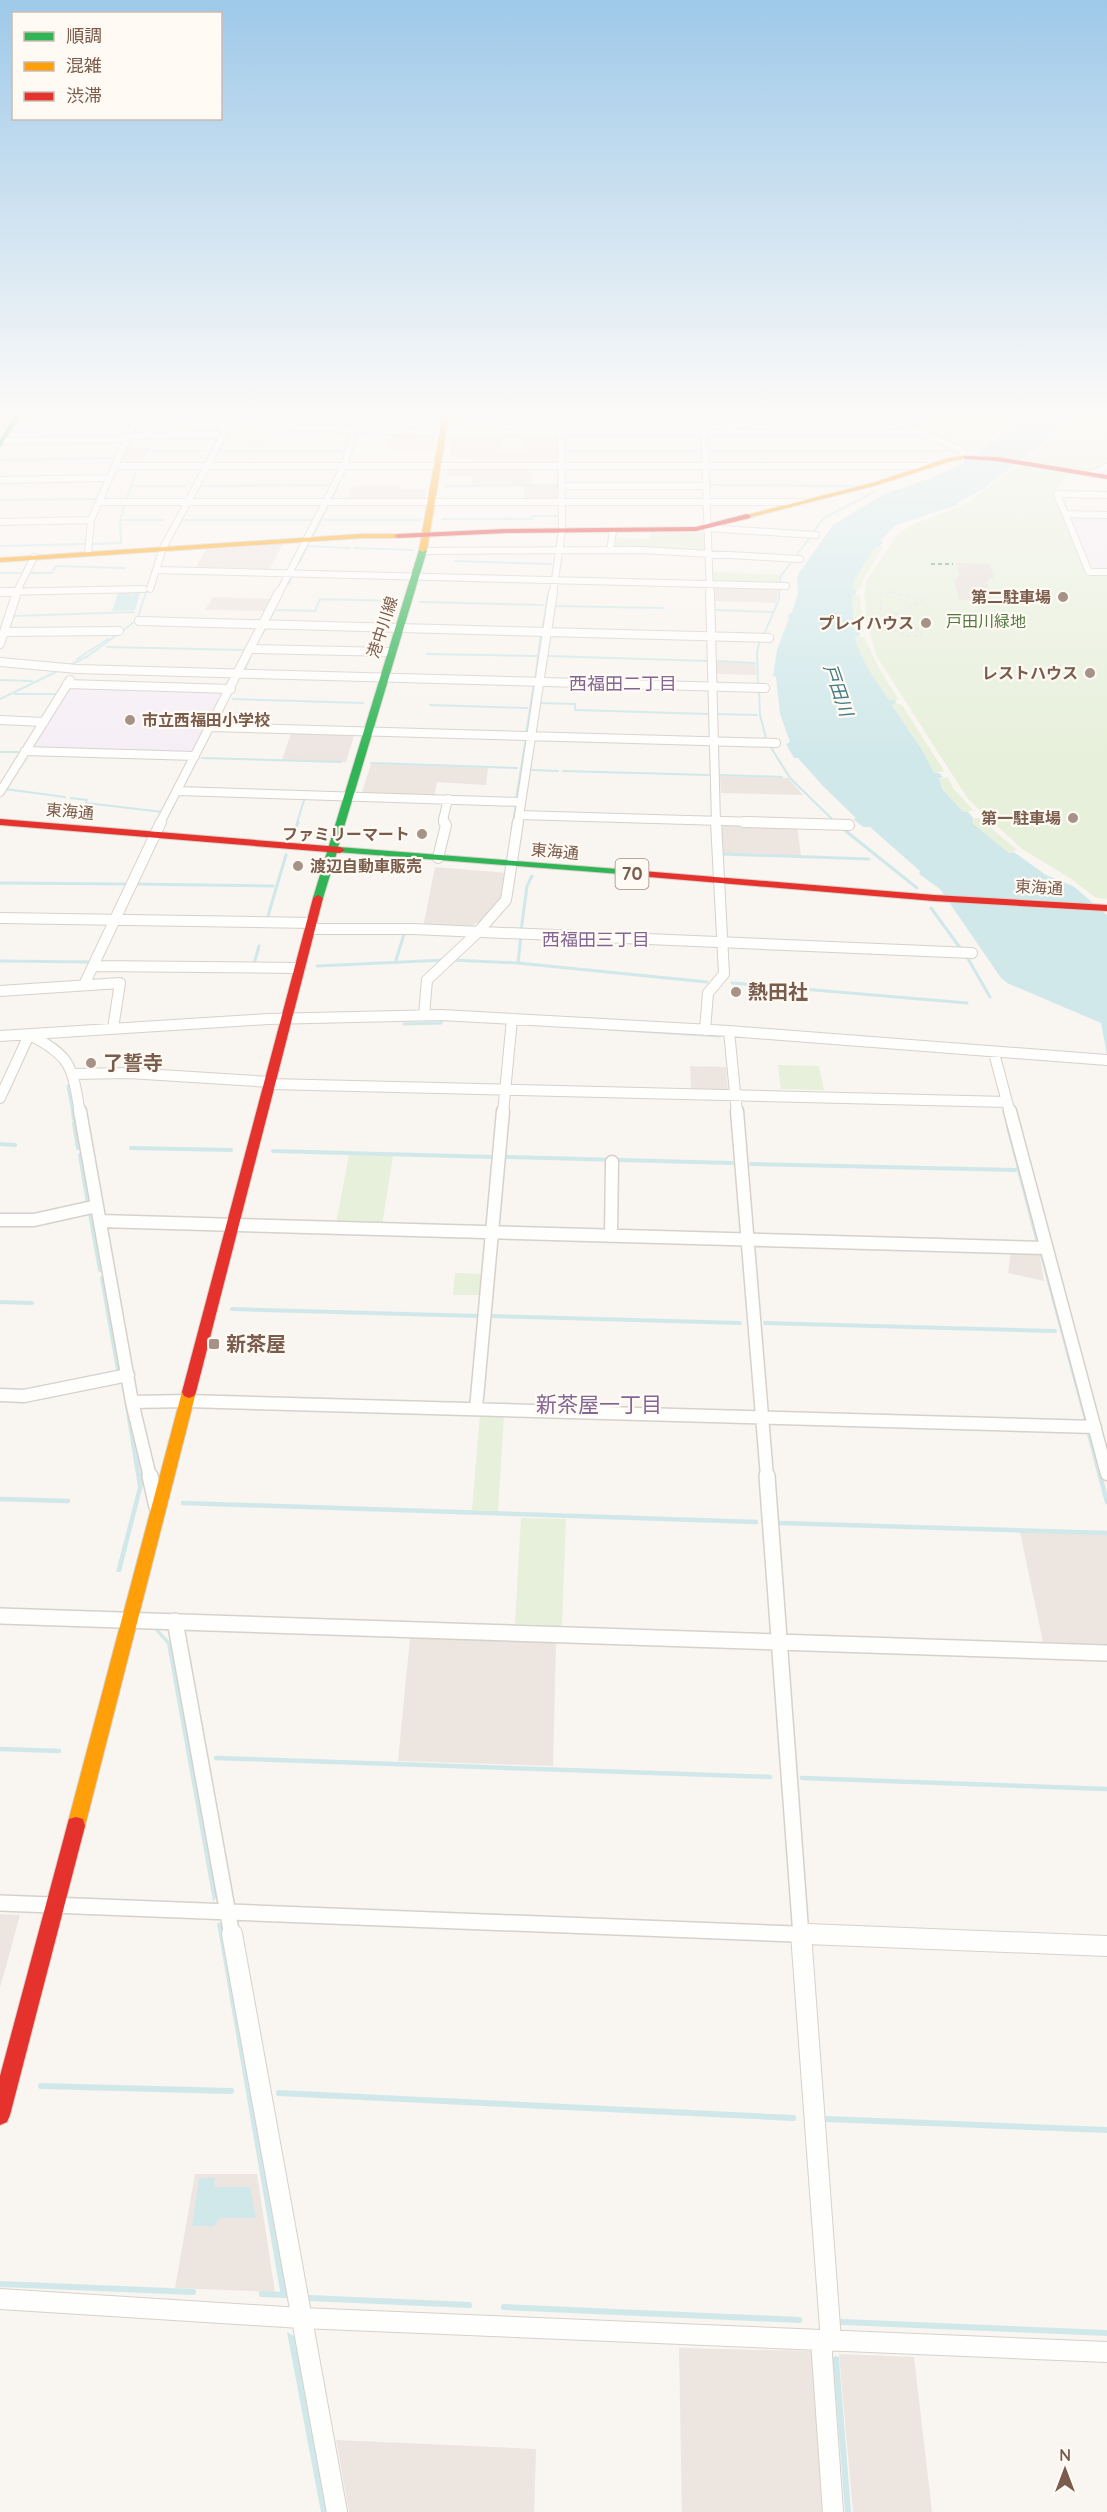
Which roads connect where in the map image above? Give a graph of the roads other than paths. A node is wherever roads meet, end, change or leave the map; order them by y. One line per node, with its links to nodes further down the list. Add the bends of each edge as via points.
1 (90, 526): 18 (street)
2 (171, 526): 14 (street)
3 (314, 526): 13 (street)
4 (428, 526): 12 (main road, 港中川線)
5 (562, 526): 9 (street)
6 (713, 526): 8 (main road)
7 (1070, 526): 24 (street, via 1089,572)
8 (707, 528): 10 (main road); 11 (street); 19 (street)
9 (562, 531): 10 (main road); 12 (main road); 15 (street)
10 (613, 531): 16 (street)
11 (816, 535)
12 (427, 536): 13 (main road); 17 (main road, 港中川線)
13 (308, 539): 14 (main road); 25 (street)
14 (160, 548): 18 (main road); 23 (street)
15 (559, 550): 16 (street); 17 (street); 27 (street)
16 (610, 550): 19 (street)
17 (422, 551): 26 (main road, 港中川線)
18 (88, 553): 20 (main road)
19 (708, 554): 21 (street); 28 (street)
20 (34, 557): 22 (main road); 30 (street)
21 (800, 559)
22 (0, 560)
23 (156, 570): 25 (street); 30 (street, via 147,589)
24 (1107, 572)
25 (291, 573): 26 (street); 33 (street)
26 (415, 576): 27 (street); 34 (main road, 港中川線)
27 (554, 580): 28 (street); 37 (street)
28 (708, 584): 29 (street); 38 (street)
29 (786, 586)
30 (17, 591): 31 (street); 36 (street)
31 (0, 592)
32 (139, 621): 33 (street)
33 (264, 625): 34 (street); 41 (street)
34 (398, 628): 37 (street); 42 (main road, 港中川線)
35 (119, 631): 36 (street)
36 (4, 632): 40 (street)
37 (546, 633): 38 (street); 47 (street)
38 (712, 637): 39 (street); 49 (street)
39 (769, 638)
40 (0, 644)
41 (251, 649): 42 (street); 45 (street)
42 (391, 652): 46 (main road, 港中川線)
43 (0, 662): 44 (street)
44 (77, 669): 45 (street); 48 (street)
45 (238, 674): 46 (street); 51 (street)
46 (383, 677): 47 (street); 55 (main road, 港中川線)
47 (539, 682): 49 (street); 56 (street)
48 (67, 684): 51 (street); 53 (street)
49 (713, 687): 50 (street); 57 (street)
50 (765, 688)
51 (231, 689): 54 (street)
52 (0, 720): 53 (street)
53 (44, 722): 59 (street)
54 (212, 727): 55 (street); 60 (street)
55 (367, 731): 56 (street); 63 (main road, 港中川線)
56 (531, 737): 57 (street); 65 (street)
57 (714, 742): 58 (street); 67 (street)
58 (776, 743)
59 (25, 751): 60 (street); 62 (street)
60 (195, 756): 61 (street)
61 (178, 791): 63 (street); 70 (street)
62 (0, 792)
63 (348, 796): 64 (street); 71 (main road, 港中川線)
64 (448, 799): 65 (street); 72 (street)
65 (521, 802): 66 (street)
66 (519, 815): 67 (street); 73 (street)
67 (716, 821): 69 (street); 74 (street)
68 (0, 822): 70 (main road, 東海通 / 70)
69 (849, 825)
70 (155, 834): 71 (main road, 東海通 / 70); 77 (street)
71 (331, 850): 72 (main road, 東海通 / 70); 78 (main road, 港中川線)
72 (438, 858): 73 (main road, 東海通 / 70)
73 (512, 864): 74 (main road, 東海通 / 70); 79 (street, via 505,904)
74 (717, 881): 75 (main road, 東海通 / 70); 80 (street)
75 (1107, 908)
76 (0, 918): 77 (street)
77 (114, 920): 78 (street); 82 (street)
78 (311, 926): 79 (street); 83 (main road, 港中川線)
79 (478, 932): 80 (street); 86 (street, via 427,980)
80 (722, 942): 81 (street); 90 (street, via 724,974 708,993)
81 (972, 953)
82 (94, 964): 83 (street); 84 (street)
83 (300, 968): 87 (main road, 港中川線)
84 (84, 986): 85 (street); 89 (street, via 120,983)
85 (0, 991)
86 (423, 1015): 87 (street); 88 (street)
87 (287, 1018): 89 (street); 99 (main road, 港中川線)
88 (512, 1019): 90 (street); 100 (street)
89 (113, 1028): 92 (street)
90 (705, 1030): 91 (street)
91 (729, 1031): 95 (street); 101 (street)
92 (64, 1032): 93 (street); 96 (street)
93 (28, 1035): 94 (street); 96 (street, via 57,1049); 102 (street)
94 (0, 1036)
95 (994, 1053): 97 (street); 103 (street)
96 (65, 1059): 98 (street)
97 (1103, 1059)
98 (73, 1074): 99 (street, via 129,1073); 105 (street)
99 (270, 1083): 100 (street); 108 (main road, 港中川線)
100 (505, 1090): 101 (street); 109 (street)
101 (735, 1095): 103 (street); 111 (street)
102 (0, 1098)
103 (1007, 1102): 112 (street)
104 (612, 1162): 110 (street)
105 (97, 1206): 106 (street, via 34,1221); 107 (street)
106 (0, 1220)
107 (100, 1221): 108 (street); 113 (street)
108 (232, 1226): 109 (street); 115 (main road, 港中川線)
109 (492, 1233): 110 (street); 117 (street)
110 (611, 1236): 111 (street)
111 (749, 1240): 112 (street); 118 (street)
112 (1045, 1248): 119 (street)
113 (128, 1375): 114 (street, via 24,1396); 116 (street)
114 (0, 1395)
115 (187, 1401): 116 (street); 117 (street); 121 (main road, 港中川線)
116 (132, 1402): 121 (street)
117 (476, 1409): 118 (street)
118 (762, 1418): 119 (street); 125 (street)
119 (1095, 1427): 120 (street)
120 (1107, 1474)
121 (158, 1511): 123 (main road, 港中川線)
122 (0, 1616): 123 (street)
123 (129, 1620): 124 (street); 128 (main road, 港中川線)
124 (175, 1622): 125 (street); 129 (street)
125 (779, 1642): 126 (street); 130 (street)
126 (1107, 1653)
127 (0, 1903): 128 (street)
128 (55, 1905): 129 (street); 132 (main road, 港中川線)
129 (227, 1912): 130 (street); 134 (street)
130 (801, 1934): 131 (street); 135 (street)
131 (1107, 1946)
132 (0, 2115)
133 (0, 2299): 134 (street)
134 (301, 2318): 135 (street); 137 (street)
135 (826, 2340): 136 (street); 138 (street)
136 (1107, 2352)
137 (337, 2512)
138 (833, 2512)

